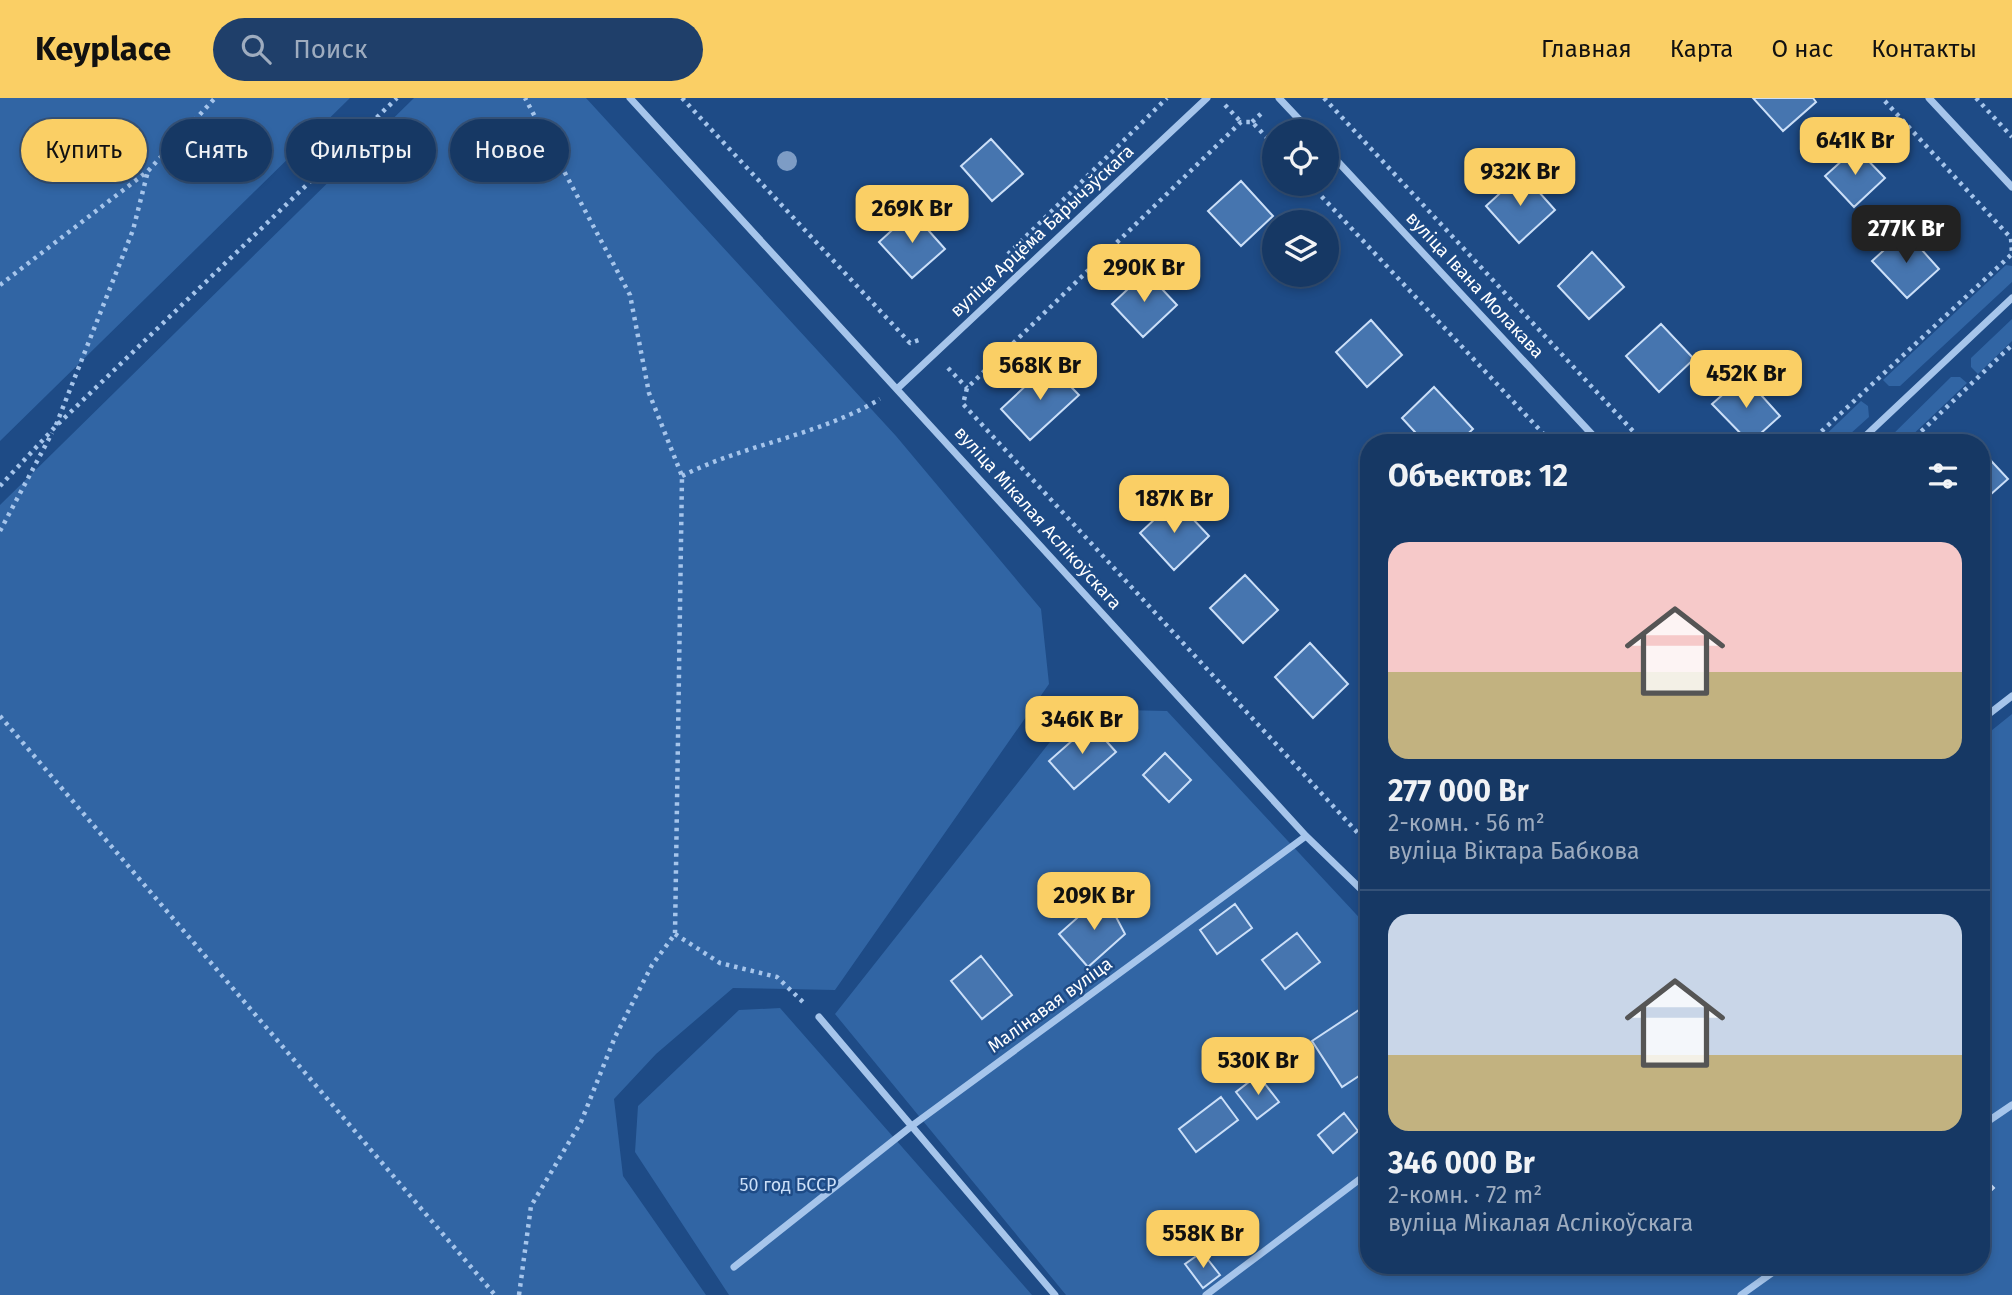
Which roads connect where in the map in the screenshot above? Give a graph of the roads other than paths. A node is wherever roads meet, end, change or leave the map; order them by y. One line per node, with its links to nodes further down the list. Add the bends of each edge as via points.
1 (630, 98): 9 (street, вуліца Мікалая Аслікоўскага)
2 (1207, 98): 9 (street, вуліца Арцёма Барычэўскага)
3 (1279, 98): 5 (street)
4 (1929, 98): 7 (street)
5 (1299, 119)
6 (1339, 163): 10 (street, вуліца Івана Молакава)
7 (2012, 187)
8 (2012, 298): 11 (street)
9 (898, 388): 14 (street, вуліца Мікалая Аслікоўскага)
10 (1593, 434)
11 (1868, 434)
12 (2012, 696): 13 (street)
13 (1990, 713)
14 (1306, 836): 15 (street, вуліца Мікалая Аслікоўскага); 19 (street, Малінавая вуліца)
15 (1360, 888)
16 (819, 1017): 19 (street)
17 (2012, 1105): 18 (street)
18 (1990, 1120)
19 (913, 1125): 21 (street, Малінавая вуліца); 23 (street)
20 (1360, 1179): 24 (street)
21 (734, 1267)
22 (1770, 1274): 25 (street)
23 (1055, 1295)
24 (1206, 1295)
25 (1741, 1295)

